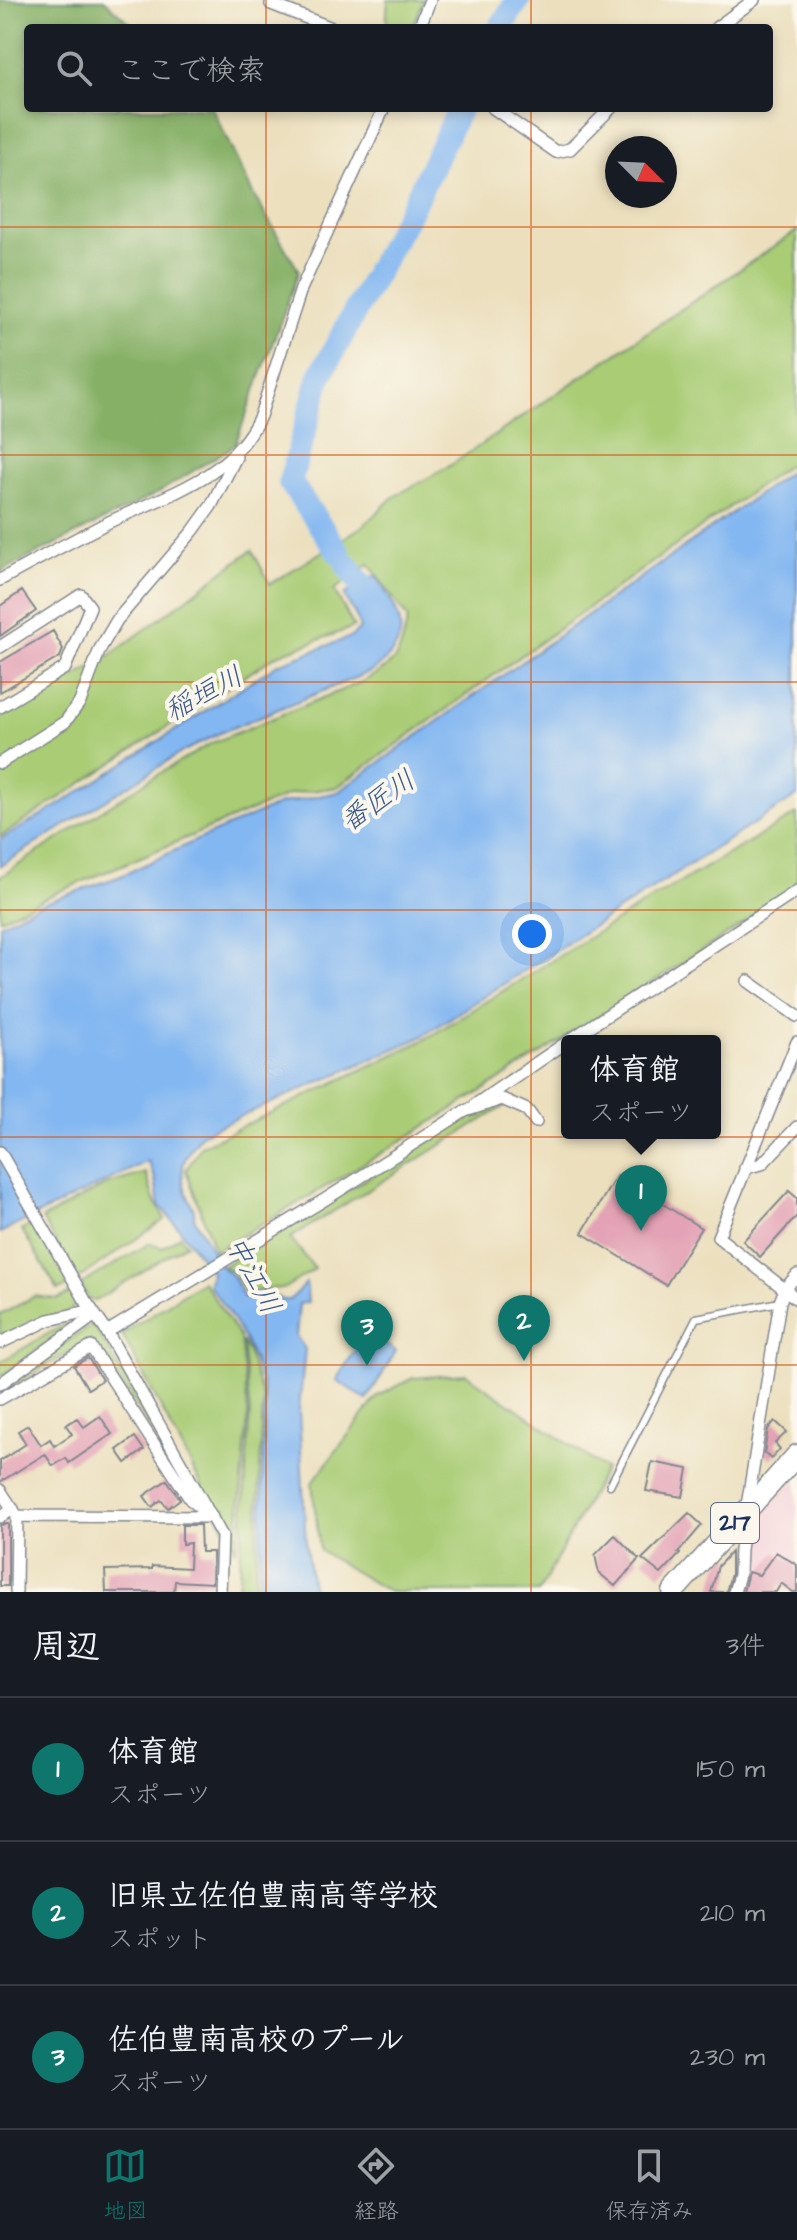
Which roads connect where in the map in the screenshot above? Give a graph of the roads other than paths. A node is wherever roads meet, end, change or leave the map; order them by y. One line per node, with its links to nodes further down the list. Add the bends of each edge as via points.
1 (273, 0): 4 (street, via 271,4)
2 (430, 0): 5 (street)
3 (754, 0): 6 (street)
4 (322, 24)
5 (421, 24)
6 (721, 24)
7 (382, 112): 10 (street, via 301,289 260,416)
8 (499, 112): 9 (street, via 556,152 570,149)
9 (607, 112)
10 (241, 446): 11 (street, via 190,486); 14 (street, via 211,506 117,620 80,702 65,722)
11 (0, 580)
12 (0, 647): 13 (street, via 81,595 90,607 65,668)
13 (0, 707)
14 (0, 763)
15 (797, 891): 18 (street)
16 (748, 981): 17 (street)
17 (797, 1016)
18 (579, 1035)
19 (797, 1042): 25 (street)
20 (561, 1047): 21 (street)
21 (465, 1111): 22 (street, via 502,1099 527,1110); 31 (street)
22 (536, 1122)
23 (797, 1127): 25 (street, via 762,1164)
24 (0, 1152): 30 (street)
25 (745, 1168): 27 (street, via 718,1237)
26 (797, 1275): 27 (street)
27 (785, 1289): 28 (street); 29 (street)
28 (797, 1299)
29 (780, 1302): 36 (lane, via 696,1318); 38 (street)
30 (91, 1308): 31 (street); 32 (street); 33 (street)
31 (107, 1332): 41 (street)
32 (0, 1343)
33 (0, 1384)
34 (0, 1399): 41 (street, via 91,1347 190,1499)
35 (797, 1455): 38 (highway, 217)
36 (610, 1485)
37 (0, 1490): 39 (street)
38 (747, 1509): 44 (highway, 217); 45 (street)
39 (15, 1512): 40 (street); 41 (street); 42 (street)
40 (0, 1517)
41 (212, 1517): 43 (street, via 222,1536)
42 (16, 1592)
43 (220, 1592)
44 (673, 1592)
45 (734, 1592)

